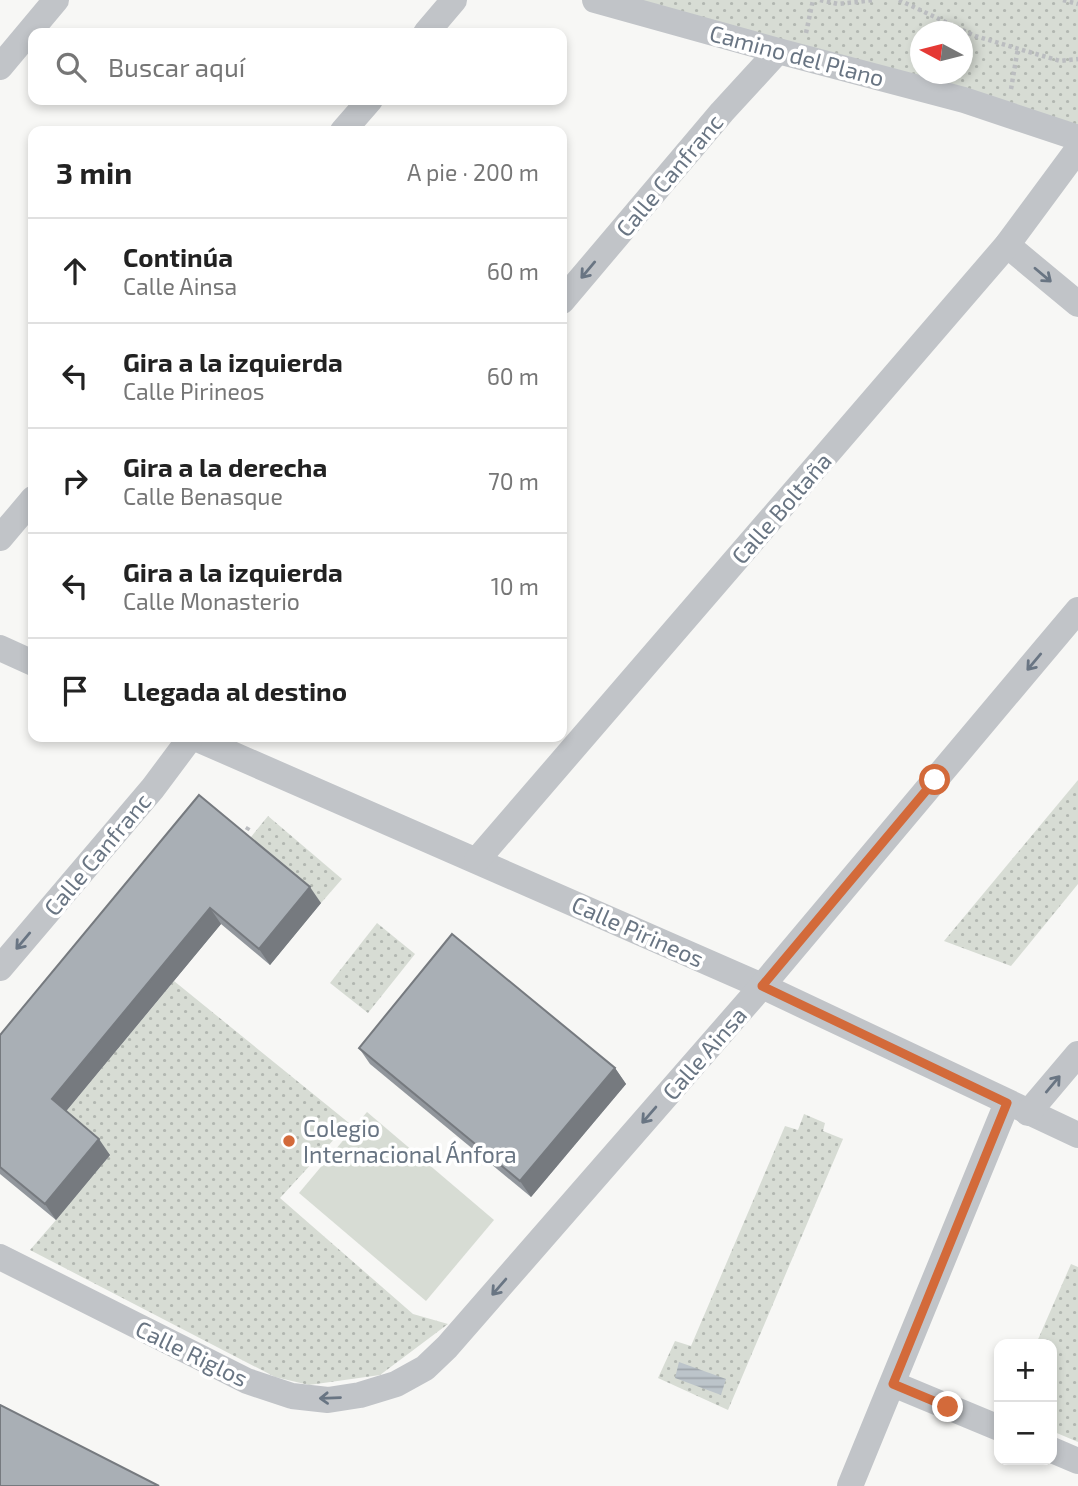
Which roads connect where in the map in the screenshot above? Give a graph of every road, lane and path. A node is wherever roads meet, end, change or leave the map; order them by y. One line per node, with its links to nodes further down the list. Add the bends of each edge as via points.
1 (56, 0): 9 (street)
2 (454, 0): 10 (street)
3 (595, 0): 13 (street, Camino del Plano)
4 (820, 0): 5 (path, via 838,4)
5 (874, 0)
6 (900, 0): 12 (path, via 975,36)
7 (1063, 0): 8 (path)
8 (1078, 4)
9 (32, 28)
10 (430, 28)
11 (28, 33): 15 (street)
12 (1018, 48): 14 (path, via 1060,61); 17 (path)
13 (778, 51): 17 (street, Camino del Plano); 22 (street, Calle Canfranc, one-way to 22)
14 (1078, 59)
15 (0, 66)
16 (366, 105): 18 (street)
17 (1006, 113): 19 (street, Camino del Plano)
18 (348, 126)
19 (1078, 138)
20 (1078, 149): 21 (street, Calle Boltaña)
21 (1007, 245): 23 (street, one-way to 23); 33 (street, Calle Boltaña)
22 (567, 295)
23 (1078, 304)
24 (28, 505): 25 (street)
25 (0, 538)
26 (1078, 610): 35 (street, Calle Ainsa, one-way to 35)
27 (0, 648): 28 (street)
28 (28, 661)
29 (188, 742): 34 (street, Calle Canfranc, one-way to 34)
30 (204, 742): 33 (street, Calle Pirineos)
31 (250, 825): 32 (path)
32 (242, 837)
33 (477, 860): 35 (street, Calle Pirineos)
34 (0, 968)
35 (762, 986): 37 (street, Calle Pirineos); 40 (street, Calle Ainsa, one-way to 40, via 447,1347 425,1368)
36 (1078, 1054): 37 (street, one-way to 36)
37 (1018, 1108): 38 (street, Calle Pirineos); 41 (street)
38 (1078, 1135)
39 (0, 1257): 40 (street, Calle Riglos, one-way to 39, via 328,1400 292,1396 247,1381)
40 (396, 1384)
41 (893, 1384): 42 (street); 45 (street)
42 (994, 1426)
43 (1057, 1452): 44 (street)
44 (1078, 1461)
45 (850, 1486)

